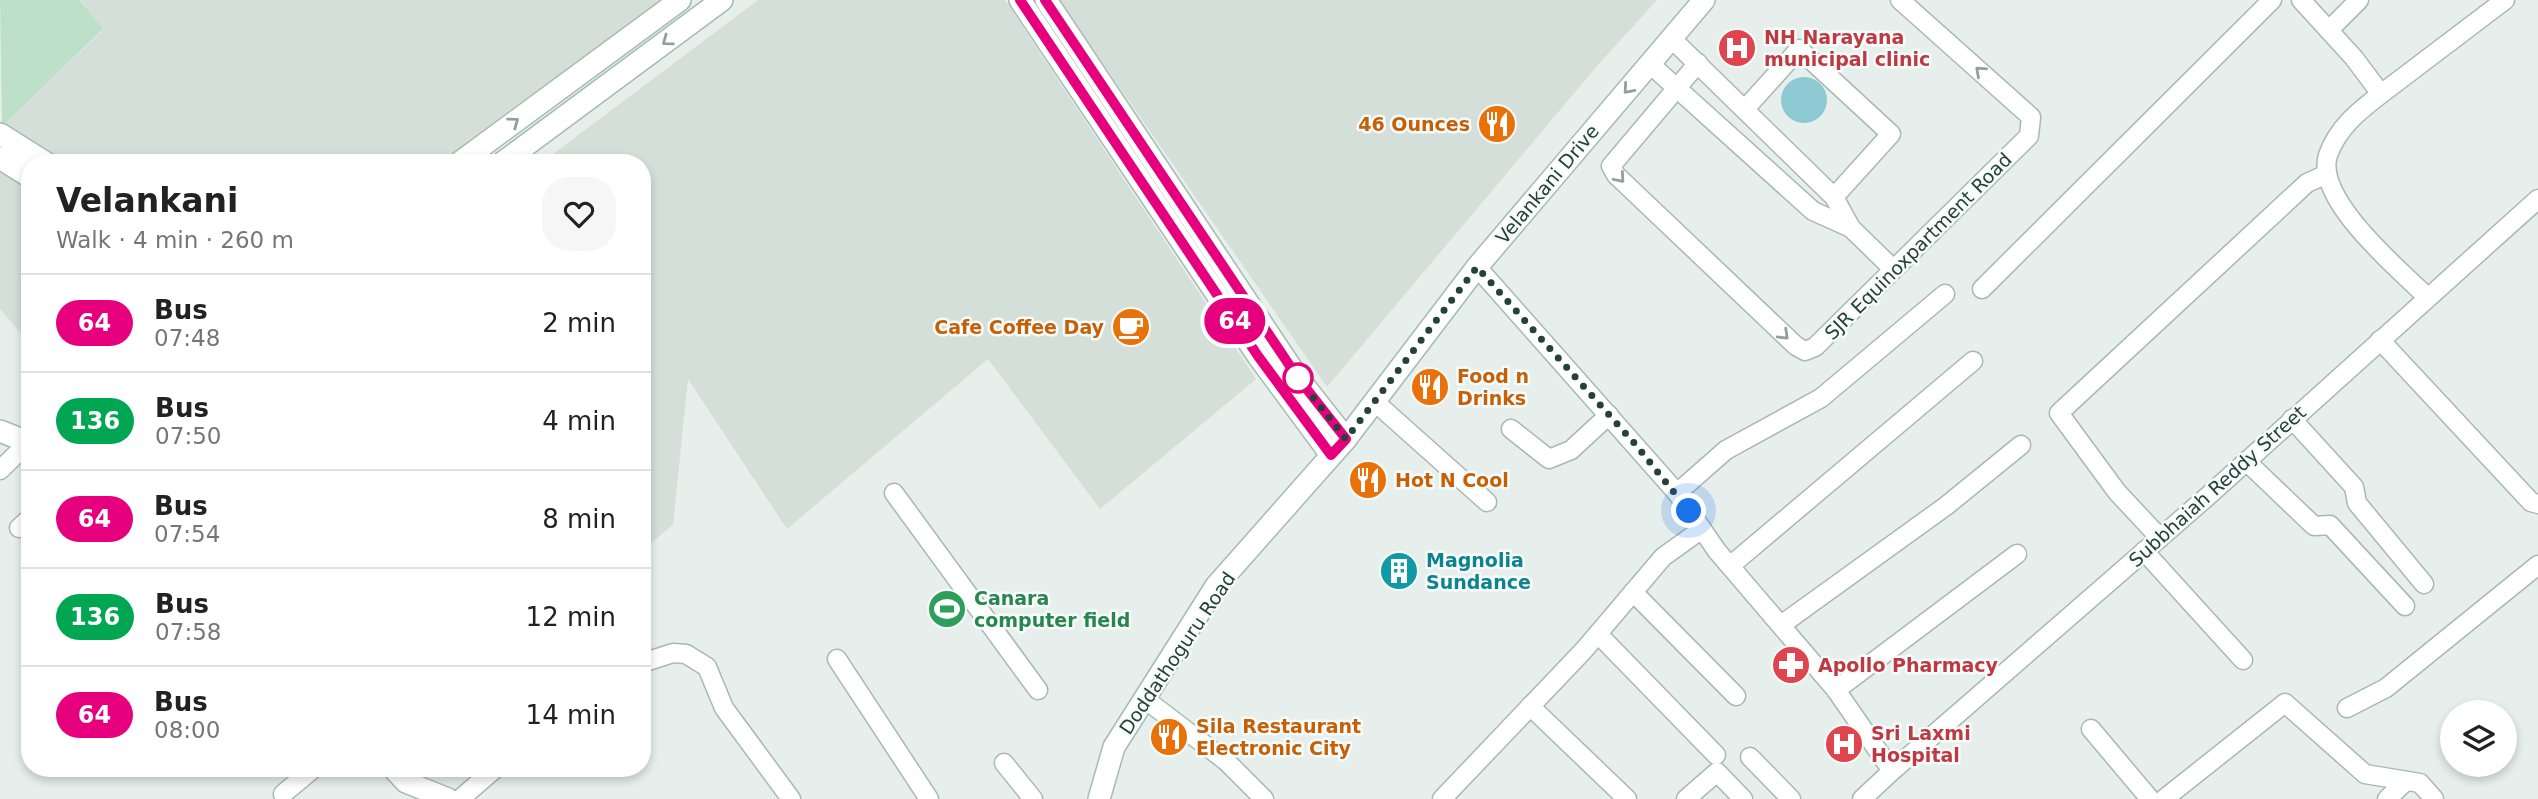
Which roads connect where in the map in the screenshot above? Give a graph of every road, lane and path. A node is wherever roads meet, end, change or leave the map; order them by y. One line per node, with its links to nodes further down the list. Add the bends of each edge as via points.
1 (680, 0): 21 (street, one-way to 1)
2 (722, 0): 22 (street, one-way to 22)
3 (1020, 0): 46 (street, via 1258,356)
4 (1045, 0): 43 (street, via 1298,378)
5 (1704, 0): 12 (street, Velankani Drive)
6 (1900, 0): 31 (street, SJR Equinoxpartment Road, one-way to 6, via 2029,136 2032,122)
7 (2272, 0): 32 (street)
8 (2301, 0): 11 (street)
9 (2360, 0): 11 (street)
10 (2505, 0): 16 (street)
11 (2329, 30): 16 (street)
12 (1672, 39): 13 (street); 14 (street, Velankani Drive)
13 (1698, 63): 15 (street); 17 (street)
14 (1650, 64): 15 (street); 30 (street, Velankani Drive, one-way to 30)
15 (1676, 88): 23 (street); 31 (street, SJR Equinoxpartment Road, one-way to 31, via 1611,166 1796,346 1805,351 1815,348)
16 (2381, 94): 26 (street, via 2350,118 2337,136)
17 (1745, 109): 19 (street); 27 (street, via 1799,49 1891,134)
18 (0, 134): 20 (street)
19 (1772, 135): 23 (street); 27 (street)
20 (32, 154)
21 (471, 154)
22 (514, 154)
23 (1750, 157): 29 (street, via 1813,211)
24 (0, 158): 25 (street)
25 (21, 171)
26 (2327, 174): 34 (street, via 2354,224); 55 (street, via 2307,183 2059,413 2117,492)
27 (1834, 197): 29 (street)
28 (2538, 199): 34 (street, Subbhaiah Reddy Street)
29 (1851, 228): 31 (street)
30 (1477, 267): 37 (street, Velankani Drive); 38 (street)
31 (1892, 268)
32 (1982, 289)
33 (1945, 294): 50 (street, via 1821,398 1726,450)
34 (2427, 297): 35 (street, Subbhaiah Reddy Street)
35 (2384, 336): 39 (street, Subbhaiah Reddy Street); 51 (street); 53 (street, via 2531,502)
36 (1973, 361): 59 (street)
37 (1375, 402): 43 (street, Velankani Drive); 52 (street)
38 (1609, 415): 40 (street, via 1571,450 1549,459); 50 (street)
39 (2292, 419): 47 (street, Subbhaiah Reddy Street); 60 (street, via 2354,487 2357,503)
40 (1511, 429)
41 (0, 430): 42 (street)
42 (21, 439)
43 (1346, 439): 46 (street, Velankani Drive)
44 (2021, 444): 63 (street, via 1946,506)
45 (21, 450): 48 (street)
46 (1331, 455): 71 (street, Doddathoguru Road, via 1216,586)
47 (2246, 461): 55 (street, Subbhaiah Reddy Street); 62 (street, via 2314,526 2330,525)
48 (0, 470)
49 (894, 493): 68 (street)
50 (1677, 493): 54 (street)
51 (2538, 493)
52 (1487, 502)
53 (2538, 504)
54 (1702, 529): 59 (street); 61 (street, via 1663,557)
55 (2160, 538): 56 (street, Subbhaiah Reddy Street)
56 (2144, 551): 67 (street); 78 (street, Subbhaiah Reddy Street)
57 (2017, 554): 69 (street)
58 (2538, 565): 73 (street, via 2386,688)
59 (1730, 566): 63 (street)
60 (2424, 584)
61 (1633, 592): 64 (street); 70 (street)
62 (2404, 606)
63 (1781, 625): 69 (street)
64 (1598, 634): 72 (street); 75 (street)
65 (837, 659): 87 (street)
66 (651, 660): 86 (street, via 686,653 707,667 724,708)
67 (2243, 660)
68 (1038, 690)
69 (1836, 690): 78 (street)
70 (1735, 696)
71 (1146, 699): 89 (street, Doddathoguru Road, via 1114,747); 90 (street, via 1226,761)
72 (1530, 706): 91 (street); 92 (street)
73 (2347, 708)
74 (2091, 729): 97 (street)
75 (1716, 755)
76 (1750, 757): 95 (street)
77 (1004, 763): 88 (street)
78 (1892, 771): 96 (street, Subbhaiah Reddy Street)
79 (303, 777): 83 (street)
80 (401, 777): 84 (street)
81 (486, 777): 85 (street)
82 (2406, 781): 98 (street, via 2365,774 2285,702); 99 (street); 100 (street, via 2420,783)
83 (283, 794)
84 (435, 797)
85 (460, 799)
86 (791, 799)
87 (929, 799)
88 (1033, 799)
89 (1099, 799)
90 (1264, 799)
91 (1442, 799)
92 (1627, 799)
93 (1686, 799): 94 (street, via 1717,772)
94 (1743, 799)
95 (1791, 799)
96 (1862, 799)
97 (2150, 799)
98 (2164, 799)
99 (2387, 799)
100 (2434, 799)

